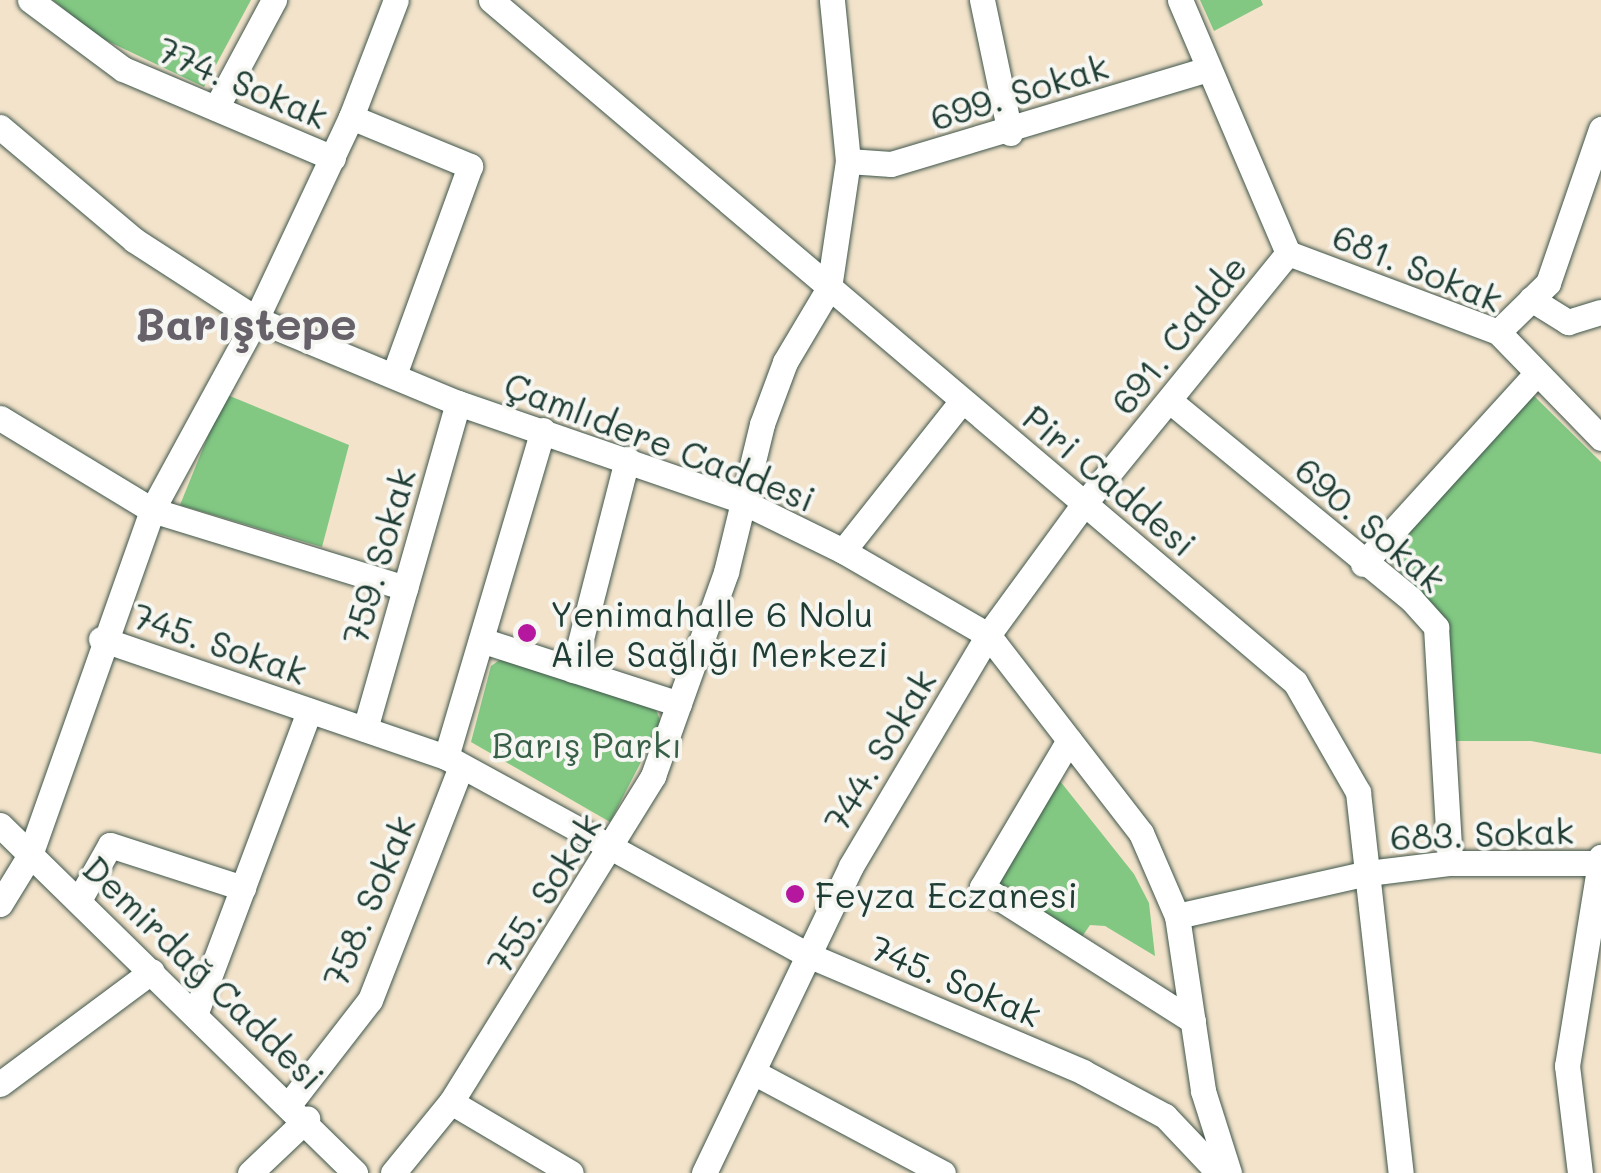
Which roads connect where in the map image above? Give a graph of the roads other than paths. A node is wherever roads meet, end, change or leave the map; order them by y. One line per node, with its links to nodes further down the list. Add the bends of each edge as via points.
1 (30, 0): 9 (street, 774. Sokak, via 123,68)
2 (274, 0): 9 (street)
3 (396, 0): 10 (street)
4 (491, 0): 17 (street, Piri Caddesi)
5 (832, 0): 15 (street)
6 (982, 0): 13 (street)
7 (1180, 0): 8 (street)
8 (1207, 69): 13 (street, 699. Sokak); 16 (street)
9 (216, 108): 14 (street, 774. Sokak)
10 (351, 118): 14 (street); 23 (street, via 470,166)
11 (0, 128): 20 (street, Çamlıdere Caddesi, via 134,240)
12 (1601, 129): 18 (street, via 1548,283)
13 (1010, 133): 15 (street, 699. Sokak, via 891,164)
14 (332, 158): 20 (street)
15 (848, 160): 17 (street)
16 (1288, 252): 21 (street, 681. Sokak); 25 (street, 691. Cadde)
17 (828, 288): 24 (street, Piri Caddesi); 31 (street, 755. Sokak, via 785,362)
18 (1531, 299): 19 (street, via 1568,322); 21 (street)
19 (1601, 312)
20 (256, 319): 23 (street, Çamlıdere Caddesi); 33 (street)
21 (1498, 332): 22 (street, 681. Sokak)
22 (1536, 374): 29 (street, 681. Sokak); 35 (street)
23 (394, 375): 26 (street, Çamlıdere Caddesi)
24 (962, 401): 32 (street, Piri Caddesi); 34 (street)
25 (1170, 401): 32 (street, 691. Cadde); 35 (street, 690. Sokak)
26 (458, 403): 28 (street, Çamlıdere Caddesi); 36 (street, 759. Sokak)
27 (0, 418): 33 (street)
28 (543, 430): 30 (street, Çamlıdere Caddesi); 39 (street, 758. Sokak)
29 (1601, 438)
30 (627, 459): 31 (street, Çamlıdere Caddesi); 40 (street)
31 (738, 500): 34 (street, Çamlıdere Caddesi); 41 (street, 755. Sokak, via 726,572)
32 (1084, 504): 37 (street, 691. Cadde); 51 (street, Piri Caddesi, via 1295,682 1358,792)
33 (152, 510): 36 (street); 38 (street)
34 (843, 550): 37 (street, Çamlıdere Caddesi)
35 (1364, 564): 50 (street, 690. Sokak, via 1412,598 1436,627)
36 (406, 588): 43 (street, 759. Sokak)
37 (988, 635): 44 (street, Çamlıdere Caddesi); 56 (street, 744. Sokak, via 851,866)
38 (101, 639): 42 (street, 745. Sokak); 48 (street)
39 (481, 640): 40 (street); 45 (street, 758. Sokak)
40 (574, 670): 41 (street)
41 (679, 704): 47 (street, 755. Sokak, via 653,776)
42 (309, 711): 43 (street, 745. Sokak); 52 (street)
43 (366, 728): 45 (street, 745. Sokak)
44 (1069, 740): 55 (street, Çamlıdere Caddesi, via 1142,833); 59 (street, via 982,886)
45 (453, 762): 47 (street, 745. Sokak); 63 (street, 758. Sokak, via 370,1000)
46 (0, 825): 48 (street, Demirdağ Caddesi)
47 (616, 844): 56 (street, 745. Sokak); 62 (street, 755. Sokak)
48 (30, 855): 53 (street, Demirdağ Caddesi); 54 (street)
49 (1600, 860): 50 (street, 683. Sokak); 73 (street, via 1568,1066)
50 (1450, 863): 51 (street, 683. Sokak)
51 (1368, 873): 55 (street, 683. Sokak); 72 (street, Piri Caddesi)
52 (242, 888): 53 (street, via 110,845); 58 (street)
53 (80, 900): 57 (street, Demirdağ Caddesi)
54 (0, 904)
55 (1177, 916): 59 (street, Çamlıdere Caddesi)
56 (808, 955): 60 (street, 744. Sokak); 70 (street, 745. Sokak, via 1083,1072 1165,1116)
57 (152, 971): 58 (street, Demirdağ Caddesi); 61 (street)
58 (196, 1012): 63 (street, Demirdağ Caddesi)
59 (1193, 1021): 71 (street, Çamlıdere Caddesi, via 1203,1091)
60 (753, 1072): 68 (street, 744. Sokak); 69 (street)
61 (0, 1084)
62 (451, 1102): 66 (street, 755. Sokak); 67 (street)
63 (298, 1111): 64 (street, 758. Sokak); 65 (street, Demirdağ Caddesi)
64 (250, 1173)
65 (355, 1173)
66 (393, 1173)
67 (571, 1173)
68 (704, 1173)
69 (943, 1173)
70 (1219, 1173)
71 (1229, 1173)
72 (1400, 1173)
73 (1580, 1173)

